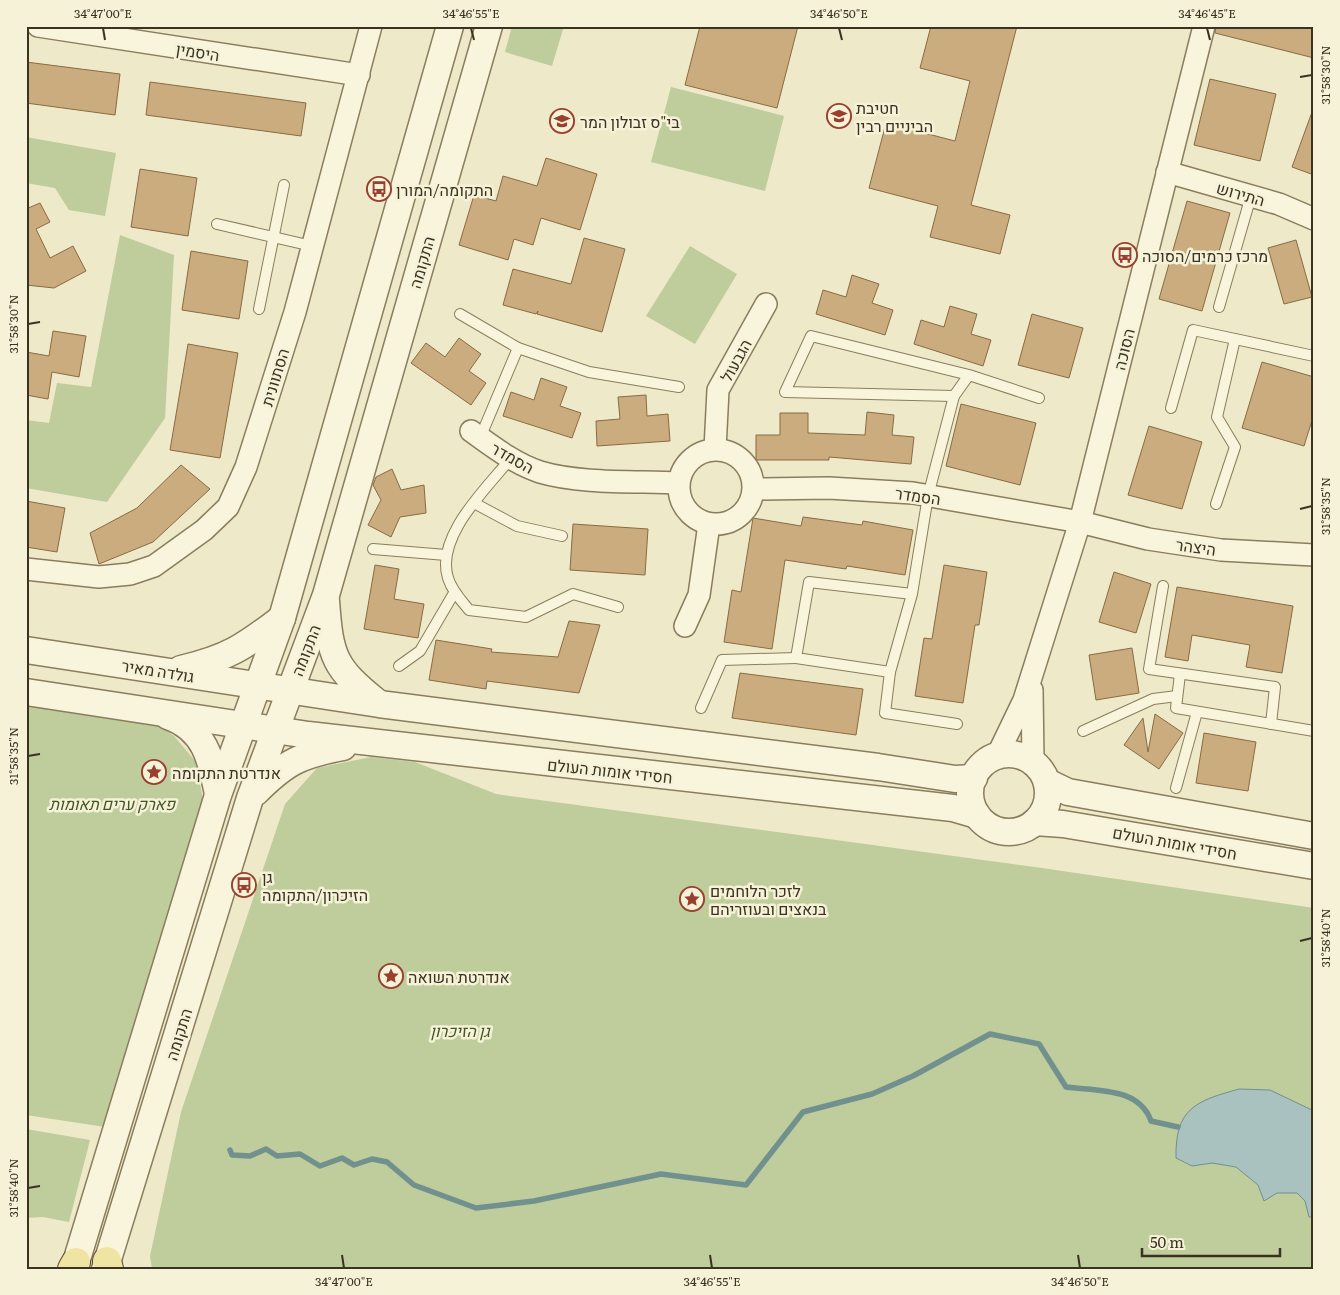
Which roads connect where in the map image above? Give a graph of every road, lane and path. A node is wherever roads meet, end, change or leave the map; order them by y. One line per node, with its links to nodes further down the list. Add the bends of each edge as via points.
1 (38, 26): 6 (street, היסמין)
2 (371, 26): 6 (street, הסתוונית)
3 (450, 26): 46 (street, התקומה)
4 (489, 26): 44 (street, התקומה)
5 (1204, 26): 7 (street, הסוכה)
6 (359, 75): 13 (street, הסתוונית)
7 (1168, 172): 9 (street, התירוש); 34 (street, הסוכה)
8 (284, 184): 12 (lane)
9 (1251, 196): 10 (street, התירוש); 15 (lane)
10 (1314, 219)
11 (217, 224): 12 (lane)
12 (274, 238): 13 (lane); 16 (lane)
13 (312, 246): 40 (street, הסתוונית, via 295,312 246,468 228,507 204,530 154,566 130,574 99,577)
14 (766, 304): 27 (street, הגבעול, via 718,390)
15 (1219, 307)
16 (259, 309)
17 (460, 314): 19 (lane)
18 (1235, 339): 20 (lane); 25 (lane, via 1193,330); 33 (lane, via 1216,417 1234,447)
19 (518, 348): 22 (lane, via 589,372); 26 (lane)
20 (1314, 356)
21 (969, 375): 23 (lane); 23 (lane, via 810,336 785,392); 24 (lane)
22 (680, 387)
23 (954, 396): 31 (lane)
24 (1039, 398)
25 (1172, 408)
26 (475, 434): 28 (street, הסמדר)
27 (715, 449): 29 (street, via 695,456 684,468); 30 (street, via 739,457 747,466)
28 (512, 458): 29 (street, הסמדר, via 540,472 587,479); 32 (lane)
29 (678, 483): 35 (street, via 678,493 686,510)
30 (754, 489): 31 (street, הסמדר, via 829,488); 35 (street, via 751,502 734,520)
31 (928, 496): 34 (street, הסמדר); 43 (lane)
32 (474, 503): 36 (lane, via 517,526); 39 (lane, via 453,533)
33 (1216, 504)
34 (1080, 522): 38 (street, היצהר, via 1148,539 1221,550); 51 (street, הסוכה)
35 (709, 524): 47 (street, via 700,594)
36 (562, 536)
37 (373, 550): 39 (lane)
38 (1314, 554)
39 (446, 555): 42 (lane, via 448,577)
40 (26, 568)
41 (1163, 586): 54 (lane, via 1149,669)
42 (454, 593): 45 (lane, via 469,610 490,614 526,616 573,594); 50 (lane, via 420,651)
43 (912, 594): 49 (lane, via 809,582); 53 (lane)
44 (326, 595): 56 (street, התקומה); 59 (street, via 329,636 337,662 350,680)
45 (618, 607)
46 (282, 618): 52 (street, via 244,647 215,661); 55 (street, התקומה)
47 (685, 626)
48 (26, 650): 52 (street, גולדה מאיר)
49 (796, 658): 53 (lane); 60 (lane, via 722,660)
50 (399, 666)
51 (1034, 669): 70 (street, הסוכה, via 1024,700); 71 (street, הסוכה, via 1031,704)
52 (168, 672): 55 (street, גולדה מאיר)
53 (890, 672): 64 (lane, via 885,713)
54 (1180, 674): 58 (lane); 65 (lane, via 1275,687)
55 (259, 686): 56 (street, גולדה מאיר); 63 (street, התקומה)
56 (290, 690): 59 (street); 66 (street, התקומה)
57 (26, 692): 61 (street)
58 (1177, 696): 62 (lane, via 1176,708); 67 (lane, via 1153,700)
59 (378, 704): 72 (street, via 869,765 955,779)
60 (701, 708)
61 (151, 710): 63 (street); 74 (street, via 185,722 201,740 212,764)
62 (1198, 712): 65 (lane); 73 (lane)
63 (244, 724): 66 (street, חסידי אומות העולם); 74 (street, התקומה)
64 (957, 724)
65 (1271, 724): 68 (lane)
66 (277, 730): 69 (street, חסידי אומות העולם); 75 (street, התקומה)
67 (1083, 730)
68 (1314, 731)
69 (375, 741): 75 (street, via 311,753 278,770); 76 (street, חסידי אומות העולם, via 953,808)
70 (997, 756): 71 (street, חסידי אומות העולם, via 1022,756); 72 (street, via 985,762)
71 (1040, 772): 77 (street, via 1047,805); 78 (street, חסידי אומות העולם, via 1068,792)
72 (974, 778): 76 (street, via 970,795)
73 (1176, 788)
74 (218, 795): 81 (street, התקומה)
75 (250, 798): 80 (street, התקומה)
76 (977, 816): 77 (street, חסידי אומות העולם, via 989,826 1005,832 1016,832)
77 (1036, 822): 79 (street, חסידי אומות העולם)
78 (1314, 836)
79 (1314, 866)
80 (107, 1266)
81 (74, 1267)

